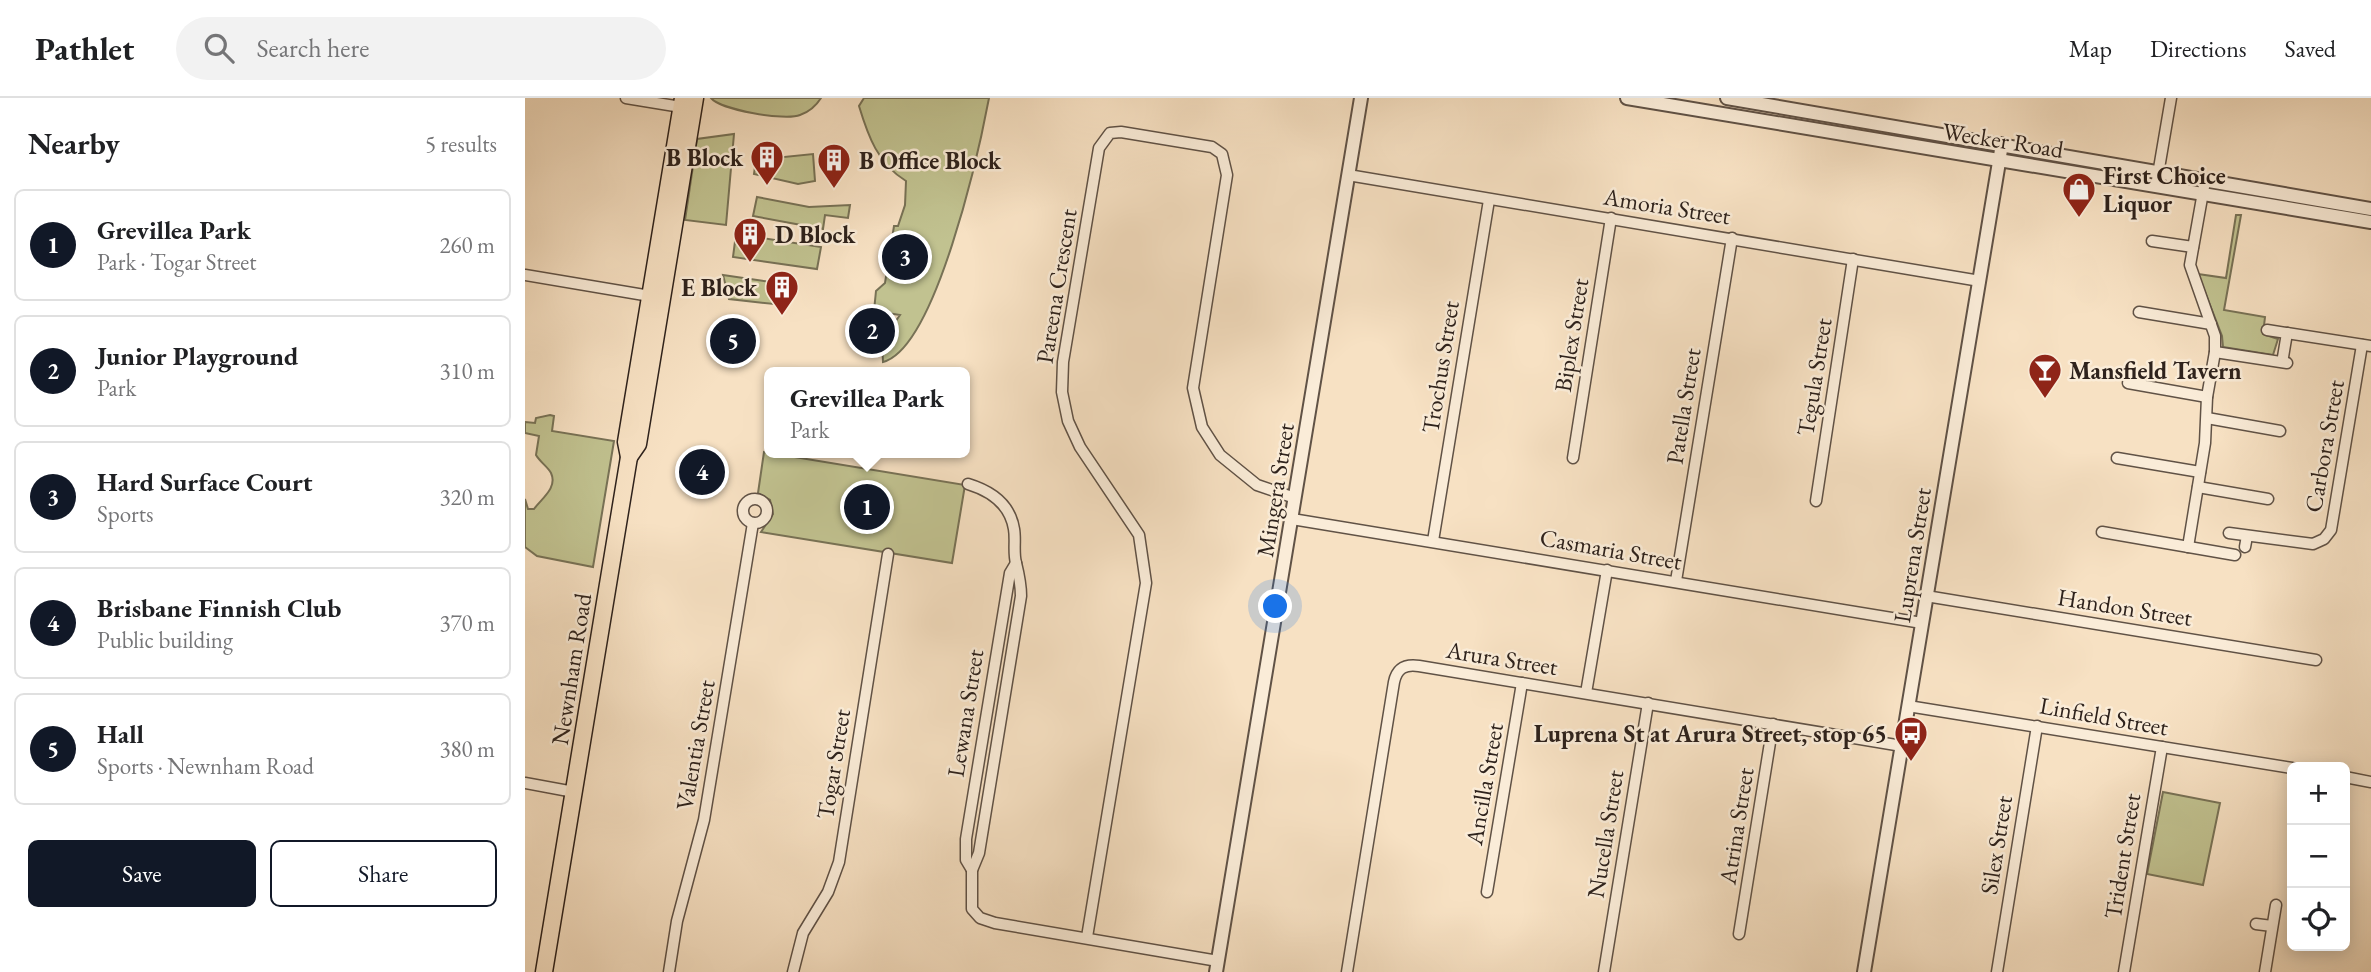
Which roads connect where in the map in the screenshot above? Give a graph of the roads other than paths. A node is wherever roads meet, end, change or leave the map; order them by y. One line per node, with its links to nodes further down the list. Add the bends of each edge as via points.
1 (626, 98): 7 (street)
2 (1361, 98): 13 (street, Mingera Street)
3 (1627, 98): 6 (street, Wecker Road)
4 (1727, 98): 8 (street, Wecker Road)
5 (2171, 98): 12 (street)
6 (1648, 100): 9 (street, Wecker Road)
7 (686, 101): 26 (main road, Newnham Road)
8 (1755, 103): 9 (street); 10 (street, Wecker Road)
9 (1753, 119): 11 (street, Wecker Road)
10 (2002, 144): 11 (street, Luprena Street); 12 (street, Wecker Road)
11 (2000, 161): 14 (street, Wecker Road); 25 (street, Luprena Street)
12 (2158, 172): 14 (street); 15 (street, Wecker Road)
13 (1348, 175): 16 (street, Amoria Street); 42 (street, Mingera Street)
14 (2156, 186): 15 (street, Wecker Road)
15 (2204, 187): 17 (street, Wecker Road); 19 (street, Wecker Road); 22 (street)
16 (1489, 200): 18 (street, Amoria Street); 50 (street, Trochus Street)
17 (2371, 209)
18 (1611, 218): 20 (street, Amoria Street); 37 (street, Biplex Street)
19 (2371, 222)
20 (1732, 238): 23 (street, Amoria Street); 57 (street, Patella Street)
21 (2152, 241): 22 (street)
22 (2193, 247): 28 (street, via 2192,275)
23 (1853, 259): 25 (street, Amoria Street); 44 (street, Tegula Street)
24 (525, 275): 26 (street)
25 (1980, 281): 58 (street, Luprena Street)
26 (656, 297): 73 (main road, Newnham Road, via 638,444 629,457)
27 (2139, 312): 28 (street)
28 (2211, 324): 32 (street)
29 (2267, 330): 30 (street)
30 (2287, 334): 31 (street); 32 (street, via 2285,360)
31 (2367, 345): 49 (street, Carbora Street, via 2330,530 2313,544)
32 (2215, 352): 34 (street)
33 (2128, 383): 34 (street)
34 (2207, 397): 35 (street)
35 (2207, 418): 36 (street); 39 (street)
36 (2280, 431)
37 (1573, 458)
38 (2117, 458): 39 (street)
39 (2200, 472): 41 (street)
40 (968, 484): 55 (street, Lewana Street, via 990,492 1010,513)
41 (2198, 487): 43 (street); 51 (street)
42 (1295, 498): 45 (street, Mingera Street); 80 (street, Pareena Crescent, via 1257,485 1238,472 1208,436 1193,388 1227,175 1222,154 1212,147 1110,133 1099,148 1063,362 1062,392 1080,447 1139,535 1146,583)
43 (2268, 499)
44 (1816, 501)
45 (1292, 519): 50 (street, Casmaria Street); 81 (street, Mingera Street)
46 (753, 523): 83 (street, Valentia Street, via 704,820)
47 (2102, 532): 51 (street)
48 (2229, 533): 49 (street, Carbora Street)
49 (2247, 536): 52 (street)
50 (1433, 541): 56 (street, Casmaria Street)
51 (2188, 547): 54 (street)
52 (2245, 547)
53 (888, 554): 84 (street, Togar Street, via 839,862 828,892 803,933)
54 (2235, 555)
55 (1016, 563): 74 (street, Lewana Street, via 1021,596 979,853); 74 (street, Lewana Street, via 1010,573 966,839 966,860)
56 (1607, 570): 57 (street, Casmaria Street); 62 (street)
57 (1676, 581): 59 (street, Casmaria Street)
58 (1926, 596): 59 (street, Luprena Street); 60 (street, Handon Street)
59 (1922, 623): 64 (street, Luprena Street)
60 (2316, 660)
61 (1523, 683): 62 (street, Arura Street); 75 (street, Ancilla Street); 85 (street, Arura Street, via 1411,665 1397,672)
62 (1586, 693): 63 (street, Arura Street)
63 (1648, 703): 65 (street, Arura Street); 86 (street, Nucella Street)
64 (1908, 706): 66 (street, Linfield Street); 67 (street, Luprena Street)
65 (1773, 724): 67 (street, Arura Street); 79 (street, Atrina Street)
66 (2037, 726): 68 (street, Linfield Street); 88 (street, Silex Street)
67 (1902, 746): 87 (street, Luprena Street)
68 (2162, 747): 69 (street, Linfield Street); 89 (street, Trident Street)
69 (2287, 767)
70 (2350, 778): 71 (street)
71 (2371, 782)
72 (525, 783): 73 (street)
73 (574, 792): 82 (main road, Newnham Road)
74 (972, 870): 80 (street, Lewana Street, via 972,909 980,918)
75 (1487, 892)
76 (2276, 905): 78 (street)
77 (2256, 924): 78 (street)
78 (2272, 926): 90 (street)
79 (1739, 934)
80 (1087, 937): 81 (street, Lewana Street)
81 (1217, 966)
82 (544, 972)
83 (669, 972)
84 (793, 972)
85 (1347, 972)
86 (1604, 972)
87 (1864, 972)
88 (1997, 972)
89 (2125, 972)
90 (2265, 972)

